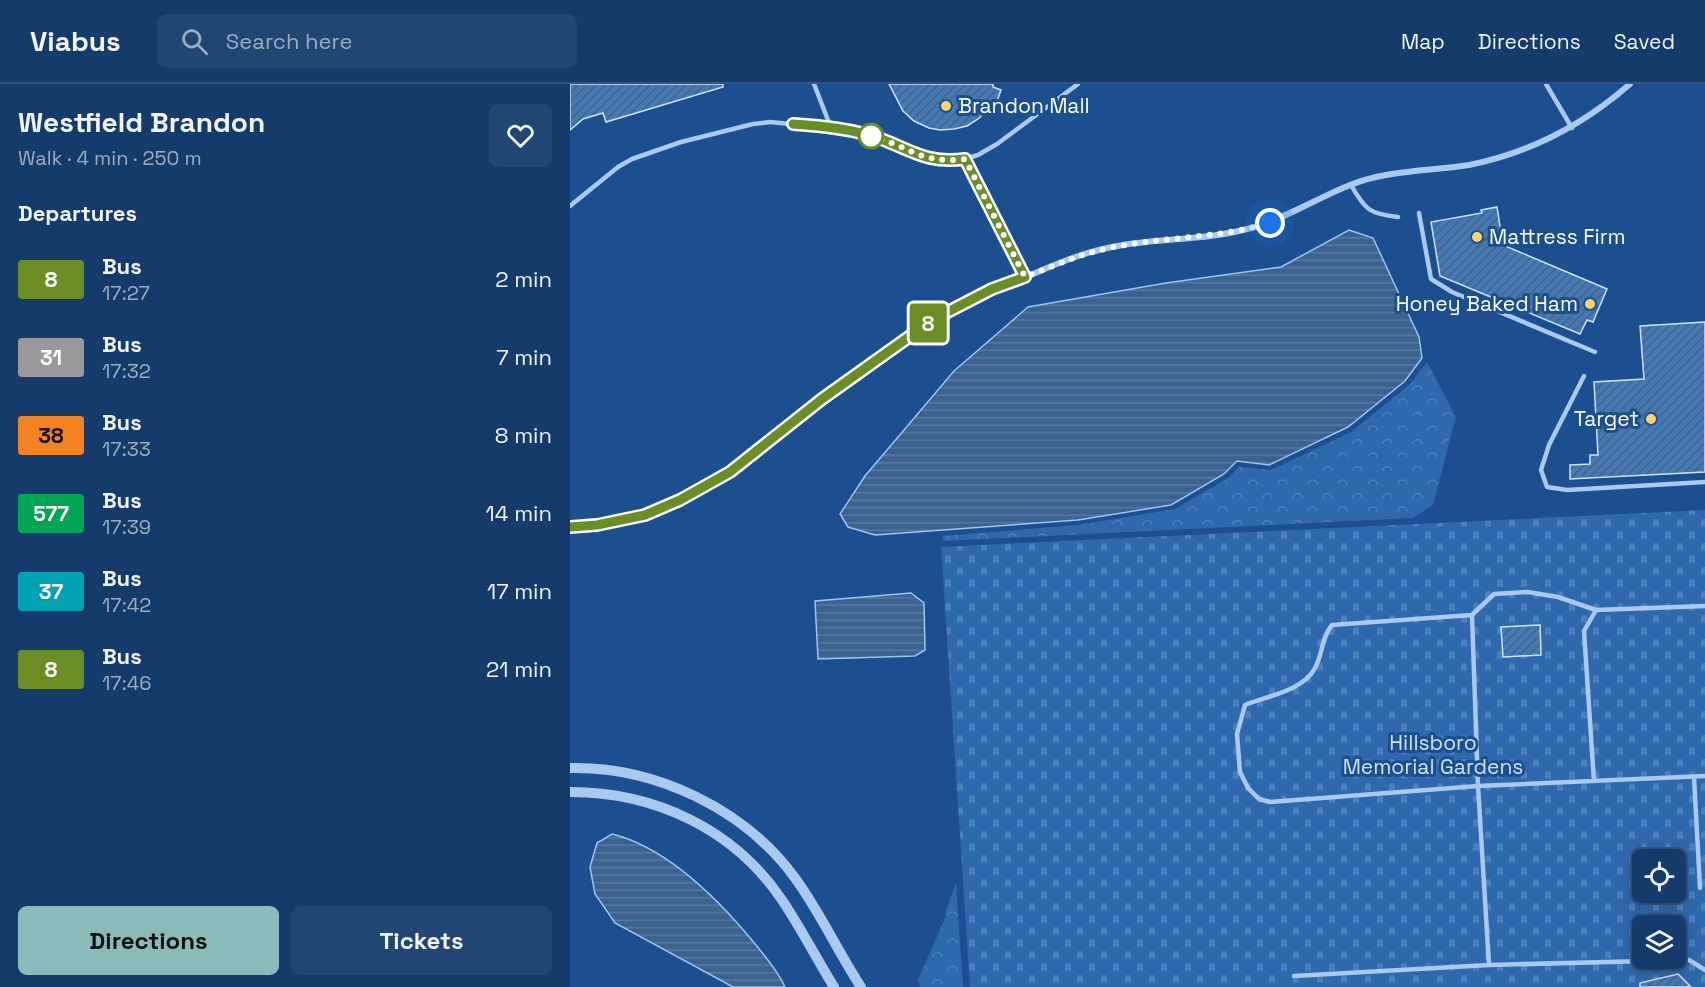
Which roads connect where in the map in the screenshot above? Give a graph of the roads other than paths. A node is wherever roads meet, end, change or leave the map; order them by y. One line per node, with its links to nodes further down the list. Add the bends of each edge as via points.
1 (814, 84): 5 (lane)
2 (1078, 84): 7 (lane, via 997,144)
3 (1546, 84): 6 (lane)
4 (1630, 84): 6 (street)
5 (831, 128): 7 (lane, via 879,138 921,157); 9 (lane, via 770,122 681,142 618,167)
6 (1572, 128): 8 (street, via 1506,157 1376,177)
7 (965, 159): 12 (lane)
8 (1351, 185): 11 (lane, via 1360,201 1377,215); 12 (street, via 1280,219 1247,230 1113,247 1070,258)
9 (570, 206)
10 (1419, 213): 13 (lane, via 1431,279 1452,292)
11 (1398, 217)
12 (1025, 277): 16 (street, via 934,319 822,399 730,472 680,500 645,515)
13 (1595, 352)
14 (1584, 376): 15 (lane, via 1549,445 1541,470 1546,486 1567,490)
15 (1705, 482)
16 (570, 527)
17 (1705, 606): 18 (lane)
18 (1596, 610): 19 (lane, via 1528,592 1494,594); 23 (lane, via 1584,631)
19 (1472, 615): 24 (lane); 24 (lane, via 1332,625 1324,634 1315,670 1302,682 1245,705 1237,734 1240,772 1258,799 1270,802)
20 (570, 768): 31 (street, via 623,772 661,783 704,801 745,827 795,878)
21 (1705, 776): 22 (lane)
22 (1694, 777): 23 (lane); 26 (lane)
23 (1594, 781): 24 (lane)
24 (1478, 786): 27 (lane)
25 (570, 792): 30 (street, via 610,794 650,803 686,817 720,837 774,889)
26 (1700, 888)
27 (1489, 965): 28 (lane, via 1689,960); 29 (lane)
28 (1705, 970)
29 (1294, 976)
30 (834, 987)
31 (861, 987)

